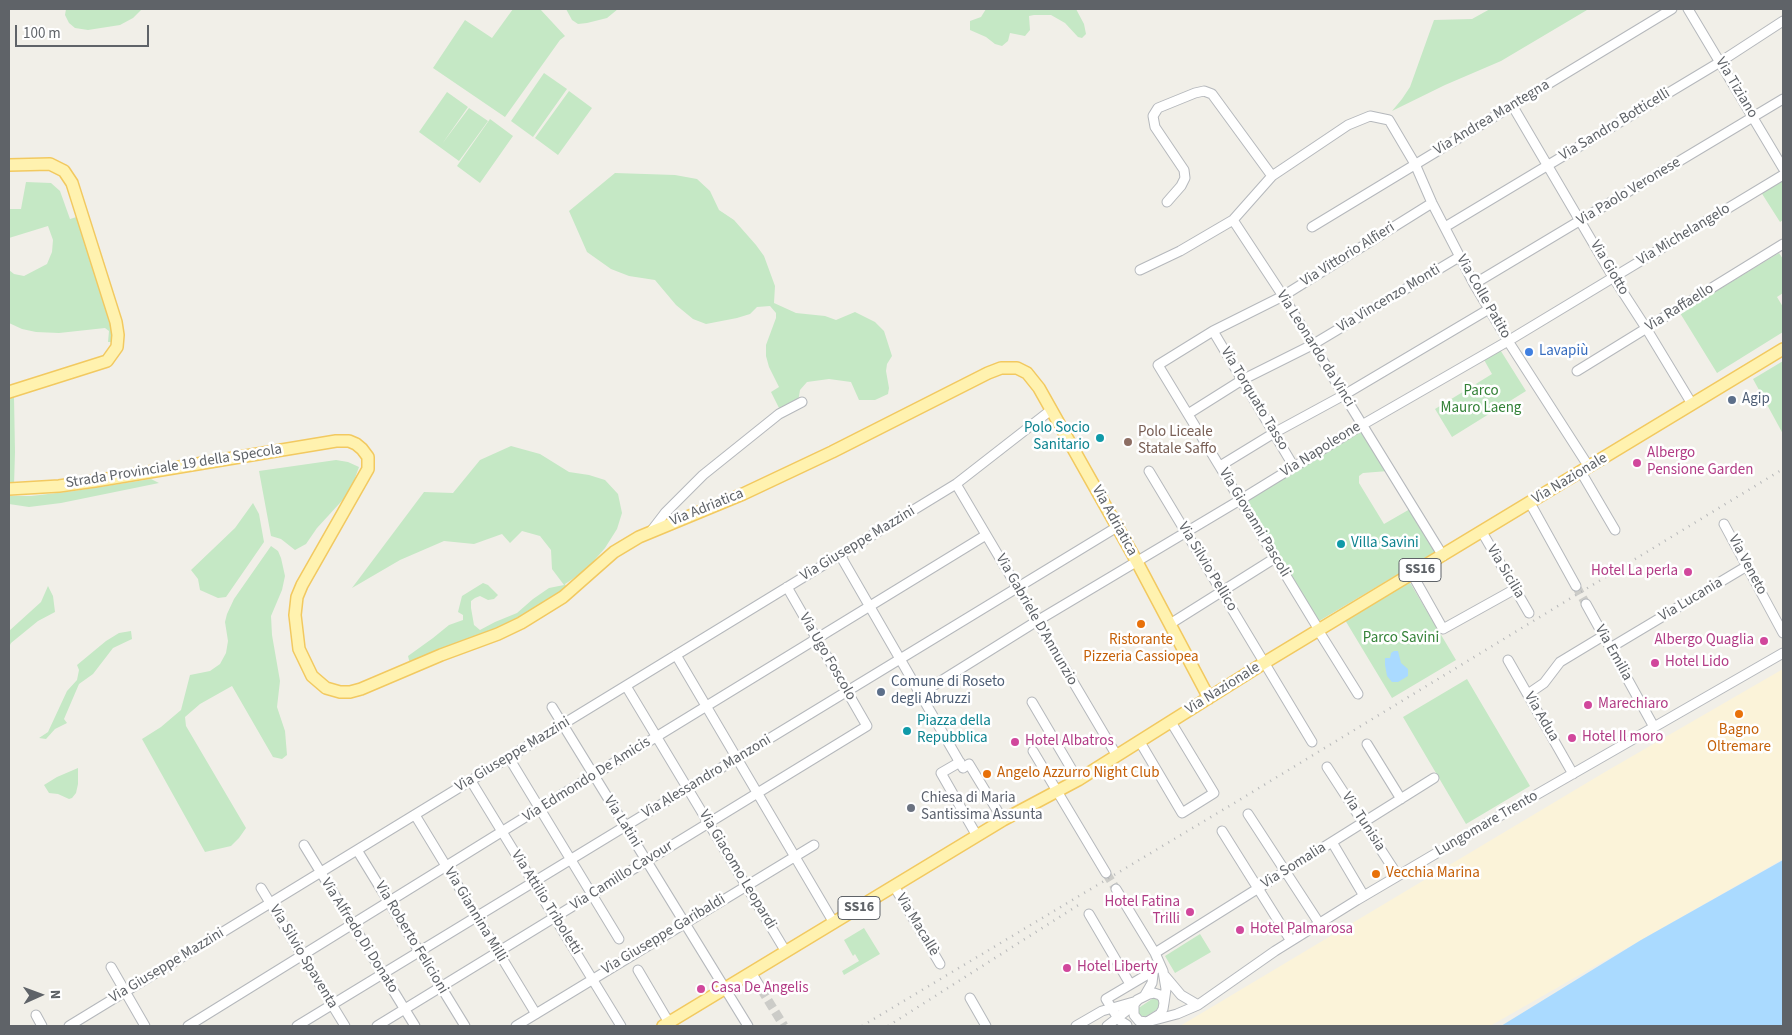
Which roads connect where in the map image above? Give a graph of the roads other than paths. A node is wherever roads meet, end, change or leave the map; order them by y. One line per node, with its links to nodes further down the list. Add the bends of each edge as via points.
1 (1672, 9): 6 (street, Via Andrea Mantegna)
2 (1688, 9): 4 (street, Via Tiziano)
3 (1783, 22): 4 (street, Via Sandro Botticelli)
4 (1720, 62): 7 (street, Via Tiziano); 10 (street, Via Sandro Botticelli)
5 (1783, 99): 7 (street, Via Paolo Veronese)
6 (1512, 105): 8 (street, Via Andrea Mantegna); 10 (street, Via Giotto)
7 (1754, 117): 11 (street, Via Tiziano); 17 (street, Via Paolo Veronese)
8 (1415, 164): 13 (street, Via Colle Patito, via 1388,120 1370,116 1348,125); 15 (street, Via Colle Patito); 18 (street, Via Andrea Mantegna)
9 (9, 165): 35 (main road, via 50,164 64,171 72,183 118,335 117,347 107,361)
10 (1548, 165): 17 (street, Via Giotto); 19 (street, Via Sandro Botticelli)
11 (1783, 168)
12 (1783, 175): 23 (street, Via Michelangelo)
13 (1272, 176): 14 (street, via 1212,94 1204,91 1195,93 1158,108 1153,116 1155,127 1184,170 1181,186); 16 (street)
14 (1167, 202)
15 (1432, 203): 19 (street, Via Colle Patito); 25 (street, Via Vittorio Alfieri)
16 (1233, 220): 22 (street); 25 (street, Via Leonardo da Vinci)
17 (1581, 221): 23 (street, Via Giotto); 24 (street, Via Paolo Veronese)
18 (1312, 226)
19 (1445, 227): 21 (street, Via Colle Patito)
20 (1783, 244): 27 (street, Via Raffaello)
21 (1459, 257): 24 (street, Via Colle Patito); 30 (street, Via Vincenzo Monti)
22 (1140, 270)
23 (1613, 277): 27 (street, Via Giotto); 29 (street, Via Michelangelo)
24 (1474, 284): 26 (street, Via Colle Patito)
25 (1282, 296): 28 (street, Via Vittorio Alfieri); 30 (street, Via Leonardo da Vinci)
26 (1489, 309): 29 (street, Via Colle Patito); 36 (street)
27 (1646, 328): 33 (street, Via Raffaello); 38 (street, Via Giotto)
28 (1213, 331): 32 (street, Via Vittorio Alfieri); 34 (street, Via Torquato Tasso)
29 (1508, 341): 41 (street, Via Napoleone); 46 (street, Via Colle Patito)
30 (1312, 345): 34 (street, Via Vincenzo Monti); 36 (street, Via Leonardo da Vinci)
31 (1783, 349): 38 (main road, Via Nazionale / SS16)
32 (1158, 365): 40 (street, Via Giovanni Pascoli)
33 (1577, 371)
34 (1242, 380): 40 (street, Via Vincenzo Monti); 42 (street, Via Torquato Tasso)
35 (9, 392)
36 (1344, 395): 41 (street, Via Leonardo da Vinci); 42 (street)
37 (802, 402): 54 (street, via 779,414 703,475)
38 (1692, 404): 46 (main road, Via Nazionale / SS16)
39 (1051, 410): 48 (street, Via Giuseppe Mazzini); 53 (main road, Via Adriatica); 54 (main road, Via Adriatica, via 1035,382 1024,371 1014,367 997,370 734,498)
40 (1188, 414): 44 (street, Via Giovanni Pascoli)
41 (1362, 425): 45 (street, Via Napoleone); 60 (street, Via Leonardo da Vinci)
42 (1274, 433): 44 (street); 45 (street, Via Torquato Tasso)
43 (339, 441): 49 (main road, Strada Provinciale 19 della Specola, via 95,481); 54 (main road, Via Adriatica, via 354,443 362,449 368,459 368,469 302,585 295,615 297,644 308,670 318,683 332,690 357,690 511,628 563,597 624,545)
44 (1220, 466): 50 (street, Via Giovanni Pascoli)
45 (1294, 467): 50 (street, Via Napoleone)
46 (1585, 470): 51 (main road, Via Nazionale / SS16); 55 (street, Via Colle Patito)
47 (1149, 471): 57 (street, Via Silvio Pellico)
48 (956, 484): 58 (street, Via Gabriele D'Annunzio); 59 (street, Via Giuseppe Mazzini)
49 (9, 489)
50 (1240, 500): 57 (street, Via Napoleone); 61 (street, Via Giovanni Pascoli)
51 (1530, 503): 56 (main road, Via Nazionale / SS16); 65 (street)
52 (1724, 524): 63 (street, Via Veneto)
53 (1118, 527): 62 (main road, Via Adriatica); 67 (street, Via Alessandro Manzoni)
54 (652, 530)
55 (1614, 530)
56 (1482, 532): 60 (main road, Via Nazionale / SS16); 68 (street, Via Sicilia)
57 (1186, 533): 62 (street, Via Napoleone); 69 (street, Via Silvio Pellico)
58 (986, 535): 67 (street, Via Gabriele D'Annunzio); 71 (street, Via Edmondo De Amicis)
59 (840, 555): 66 (street, Via Giuseppe Mazzini); 71 (street)
60 (1443, 556): 64 (main road, Via Nazionale / SS16)
61 (1275, 558): 69 (street); 75 (street, Via Giovanni Pascoli)
62 (1137, 562): 73 (street); 74 (main road, Via Adriatica)
63 (1747, 566): 76 (street, Via Veneto); 79 (street, Via Lucania)
64 (1412, 574): 68 (street, via 1443,629); 75 (main road, Via Nazionale / SS16)
65 (1576, 586)
66 (787, 587): 78 (street, Via Ugo Foscolo); 81 (street, Via Giuseppe Mazzini)
67 (1017, 588): 73 (street, Via Gabriele D'Annunzio); 82 (street, Via Alessandro Manzoni)
68 (1515, 589): 72 (street, Via Sicilia)
69 (1221, 591): 74 (street); 84 (street, Via Silvio Pellico)
70 (1586, 604): 77 (street, Via Emilia)
71 (870, 606): 78 (street, Via Edmondo De Amicis); 82 (street)
72 (1529, 613)
73 (1037, 621): 87 (street); 103 (street, Via Gabriele D'Annunzio)
74 (1170, 624): 90 (main road, Via Adriatica)
75 (1319, 630): 84 (main road, Via Nazionale / SS16); 88 (street, Via Giovanni Pascoli)
76 (1783, 633)
77 (1604, 636): 79 (street, Via Emilia); 89 (street, via 1560,662 1544,683)
78 (817, 639): 86 (street, Via Ugo Foscolo); 93 (street, Via Edmondo De Amicis)
79 (1610, 648): 97 (street, Via Emilia)
80 (1783, 653): 97 (street, Lungomare Trento)
81 (676, 655): 85 (street, Via Giuseppe Mazzini); 93 (street)
82 (900, 659): 86 (street, Via Alessandro Manzoni); 87 (street)
83 (1508, 660): 89 (street, Via Adua)
84 (1264, 663): 90 (main road, Via Nazionale / SS16); 100 (street, Via Silvio Pellico)
85 (626, 686): 95 (street, Via Giuseppe Mazzini); 98 (street, Via Giacomo Leopardi)
86 (847, 692): 96 (street, Via Ugo Foscolo); 105 (street, Via Alessandro Manzoni)
87 (920, 694): 106 (street)
88 (1358, 694)
89 (1528, 694): 108 (street, Via Adua)
90 (1210, 698): 94 (main road, Via Nazionale / SS16)
91 (1032, 702): 112 (street)
92 (552, 706): 95 (street, Via Latini)
93 (706, 706): 98 (street, Via Edmondo De Amicis); 105 (street)
94 (1171, 722): 99 (main road, Via Nazionale / SS16); 99 (street, via 1214,793 1182,813)
95 (563, 725): 104 (street, Via Giuseppe Mazzini); 109 (street, Via Latini)
96 (867, 726): 115 (street, Via Camillo Cavour)
97 (1654, 727): 108 (street, Lungomare Trento)
98 (657, 736): 109 (street, Via Edmondo De Amicis); 113 (street, Via Giacomo Leopardi)
99 (1140, 742): 103 (main road, Via Nazionale / SS16)
100 (1312, 742)
101 (1367, 744): 116 (street)
102 (1033, 751): 114 (street)
103 (1116, 756): 112 (main road, Via Nazionale / SS16)
104 (509, 758): 111 (street, Via Giuseppe Mazzini); 117 (street)
105 (737, 759): 113 (street, Via Alessandro Manzoni); 115 (street)
106 (962, 765): 120 (street, via 969,764); 126 (street, via 940,774)
107 (1328, 767): 121 (street, Via Tunisia)
108 (1573, 774): 138 (street, Lungomare Trento)
109 (594, 775): 117 (street, Via Edmondo De Amicis); 123 (street, Via Latini)
110 (1434, 778): 116 (street, Via Somalia)
111 (471, 780): 119 (street, Via Giuseppe Mazzini); 125 (street, Via Attilio Triboletti)
112 (1078, 780): 114 (main road, Via Nazionale / SS16)
113 (689, 788): 122 (street, Via Giacomo Leopardi); 123 (street, Via Alessandro Manzoni)
114 (1056, 792): 120 (main road, Via Nazionale / SS16); 137 (street)
115 (758, 793): 122 (street, Via Camillo Cavour); 131 (street)
116 (1401, 799): 121 (street, Via Somalia)
117 (540, 808): 125 (street, Via Edmondo De Amicis); 132 (street)
118 (1248, 814): 135 (street)
119 (414, 815): 130 (street, Via Giuseppe Mazzini); 134 (street, Via Giannina Milli)
120 (1003, 820): 126 (main road, Via Nazionale / SS16)
121 (1363, 822): 127 (street, Via Somalia); 138 (street, Via Tunisia)
122 (709, 823): 133 (street, Via Camillo Cavour); 140 (street, Via Giacomo Leopardi)
123 (625, 827): 132 (street, Via Alessandro Manzoni); 133 (street, Via Latini)
124 (1222, 831): 143 (street)
125 (502, 832): 134 (street, Via Edmondo De Amicis); 139 (street, Via Attilio Triboletti)
126 (977, 836): 141 (main road, Via Nazionale / SS16)
127 (1332, 842): 135 (street, Via Somalia); 146 (street)
128 (814, 844): 131 (street, Via Giuseppe Garibaldi)
129 (304, 845): 136 (street, Via Alfredo Di Donato)
130 (358, 850): 136 (street, Via Giuseppe Mazzini); 147 (street, Via Roberto Felicioni)
131 (795, 856): 140 (street, Via Giuseppe Garibaldi); 153 (street)
132 (571, 860): 139 (street, Via Alessandro Manzoni); 145 (street)
133 (647, 861): 145 (street, Via Camillo Cavour); 152 (street, Via Latini)
134 (446, 867): 147 (street, Via Edmondo De Amicis); 150 (street, Via Giannina Milli)
135 (1285, 871): 143 (street, Via Somalia); 154 (street)
136 (320, 873): 148 (street, Via Giuseppe Mazzini); 155 (street, Via Alfredo Di Donato)
137 (1106, 873)
138 (1398, 876): 146 (street, Lungomare Trento)
139 (533, 883): 150 (street, Via Alessandro Manzoni); 151 (street, Via Attilio Triboletti)
140 (747, 885): 152 (street, Via Giuseppe Garibaldi); 161 (street, Via Giacomo Leopardi)
141 (894, 886): 153 (main road, Via Nazionale / SS16); 163 (street, Via Macallè)
142 (261, 888): 148 (street, Via Silvio Spaventa)
143 (1258, 888): 157 (street); 158 (street, Via Somalia)
144 (1116, 889): 158 (street)
145 (592, 895): 151 (street, Via Camillo Cavour); 156 (street)
146 (1364, 896): 154 (street, Lungomare Trento)
147 (389, 902): 155 (street, Via Edmondo De Amicis); 159 (street, Via Roberto Felicioni)
148 (270, 903): 162 (street, Via Silvio Spaventa); 174 (street, Via Giuseppe Mazzini)
149 (1090, 914): 170 (street)
150 (477, 917): 159 (street, Via Alessandro Manzoni); 160 (street, Via Giannina Milli)
151 (555, 917): 160 (street, Via Camillo Cavour); 169 (street, Via Attilio Triboletti)
152 (684, 923): 169 (street, Via Giuseppe Garibaldi); 173 (street, Via Latini)
153 (834, 923): 161 (main road, Via Nazionale / SS16)
154 (1319, 923): 157 (street, Lungomare Trento)
155 (352, 925): 162 (street, Via Edmondo De Amicis); 168 (street, Via Alfredo Di Donato)
156 (620, 939)
157 (1292, 940): 179 (street, Lungomare Trento)
158 (1153, 951): 167 (street)
159 (420, 952): 168 (street, Via Alessandro Manzoni); 171 (street, Via Roberto Felicioni)
160 (498, 952): 171 (street, Via Camillo Cavour); 182 (street, Via Giannina Milli)
161 (786, 952): 166 (main road, Via Nazionale / SS16)
162 (303, 956): 178 (street, Via Silvio Spaventa); 190 (street, Via Edmondo De Amicis)
163 (940, 964)
164 (111, 967): 174 (street)
165 (638, 970): 186 (street)
166 (751, 972): 172 (street); 173 (main road, Via Nazionale / SS16)
167 (1160, 972): 170 (street); 176 (street); 177 (street); 179 (street, via 1181,995)
168 (383, 974): 178 (street, Via Alessandro Manzoni); 181 (street, Via Alfredo Di Donato)
169 (593, 978): 182 (street, Via Giuseppe Garibaldi); 197 (street, Via Attilio Triboletti)
170 (1130, 984): 180 (street, via 1108,997)
171 (441, 987): 181 (street, Via Camillo Cavour); 195 (street, Via Roberto Felicioni)
172 (760, 987)
173 (724, 989): 186 (main road, Via Nazionale / SS16); 198 (street, Via Latini)
174 (126, 992): 188 (street, Via Giuseppe Mazzini); 189 (street)
175 (970, 998): 199 (street)
176 (1163, 998): 177 (street, via 1151,993); 179 (street); 184 (street, via 1160,1014)
177 (1138, 1001): 180 (street); 184 (street, via 1133,1012 1139,1021); 185 (street)
178 (332, 1005): 191 (street, Via Alessandro Manzoni); 192 (street, Via Silvio Spaventa)
179 (1198, 1005): 184 (street, Lungomare Trento)
180 (1112, 1009): 185 (street); 200 (street)
181 (404, 1010): 193 (street, Via Camillo Cavour); 194 (street, Via Alfredo Di Donato)
182 (536, 1014): 196 (street, Via Giuseppe Garibaldi)
183 (36, 1016): 187 (street)
184 (1146, 1022): 185 (street, Lungomare Trento)
185 (1122, 1023): 201 (street)
186 (667, 1025)
187 (42, 1026)
188 (69, 1026)
189 (145, 1026)
190 (188, 1026)
191 (297, 1026)
192 (345, 1026)
193 (377, 1026)
194 (414, 1026)
195 (465, 1026)
196 (516, 1026)
197 (622, 1026)
198 (748, 1026)
199 (986, 1026)
200 (1076, 1026)
201 (1107, 1026)

